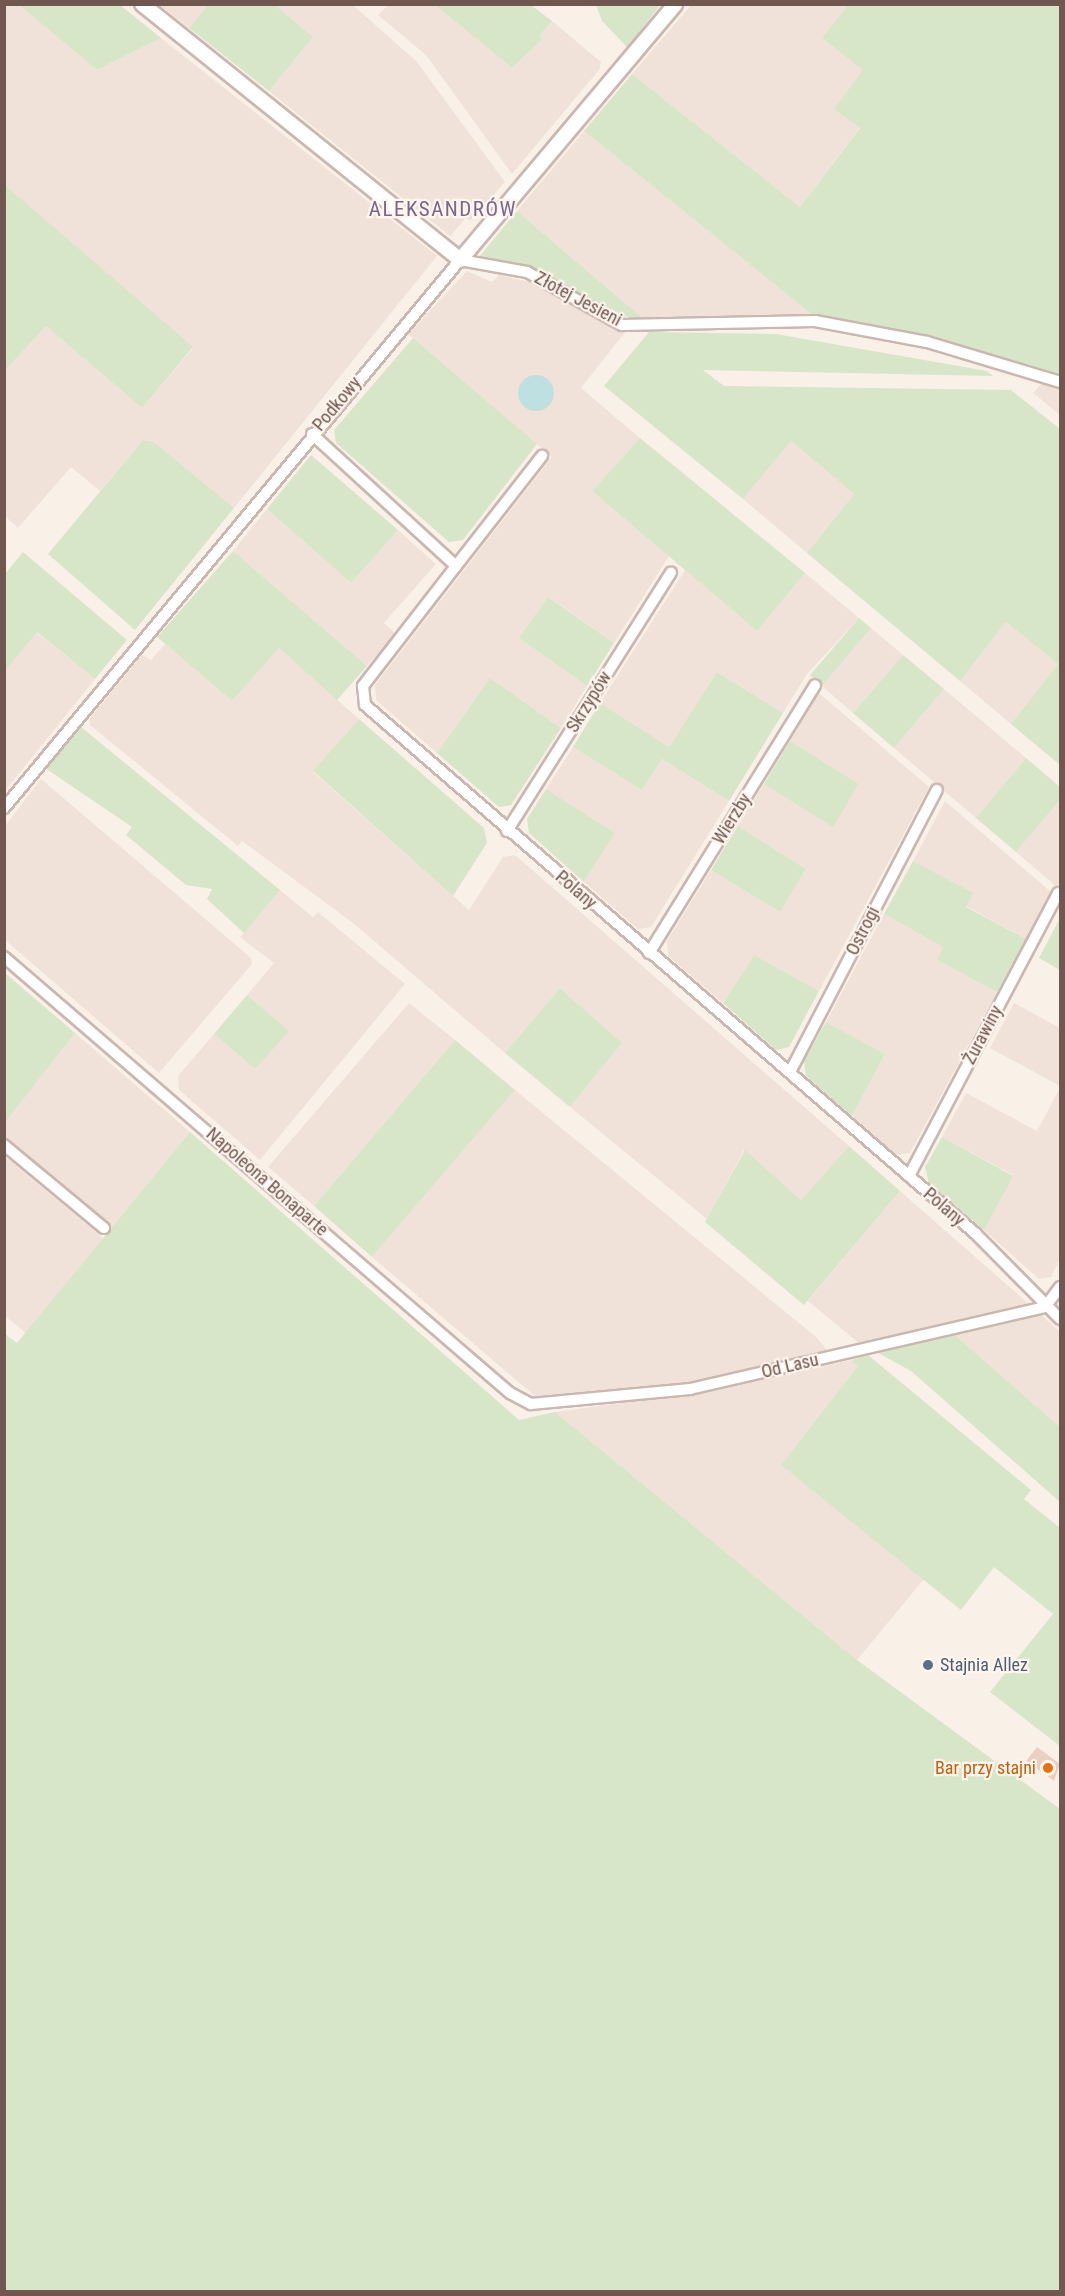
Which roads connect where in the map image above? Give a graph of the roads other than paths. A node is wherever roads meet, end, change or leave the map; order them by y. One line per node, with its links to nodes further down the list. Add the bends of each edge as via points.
1 (142, 4): 3 (street, Złotej Jesieni)
2 (675, 5): 3 (street, Podkowy)
3 (460, 260): 4 (street, Złotej Jesieni, via 527,272 622,325 815,321 927,342); 5 (street, Podkowy)
4 (1060, 382)
5 (312, 434): 7 (street); 11 (street, Podkowy)
6 (542, 456): 7 (street)
7 (456, 566): 12 (street, Polany, via 363,686 361,699)
8 (671, 573): 12 (street, Skrzypów)
9 (815, 685): 14 (street, Wierzby)
10 (936, 790): 16 (street, Ostrogi)
11 (4, 807)
12 (507, 831): 14 (street, Polany)
13 (1058, 893): 18 (street, Żurawiny)
14 (649, 953): 16 (street, Polany)
15 (4, 957): 23 (street, Napoleona Bonaparte, via 510,1393)
16 (790, 1072): 18 (street, Polany)
17 (4, 1145): 19 (street)
18 (909, 1176): 21 (street, Polany, via 975,1233)
19 (104, 1228)
20 (1060, 1287): 21 (street)
21 (1045, 1307): 22 (street, Polany); 23 (street, Od Lasu, via 690,1389)
22 (1060, 1319)
23 (531, 1404)

